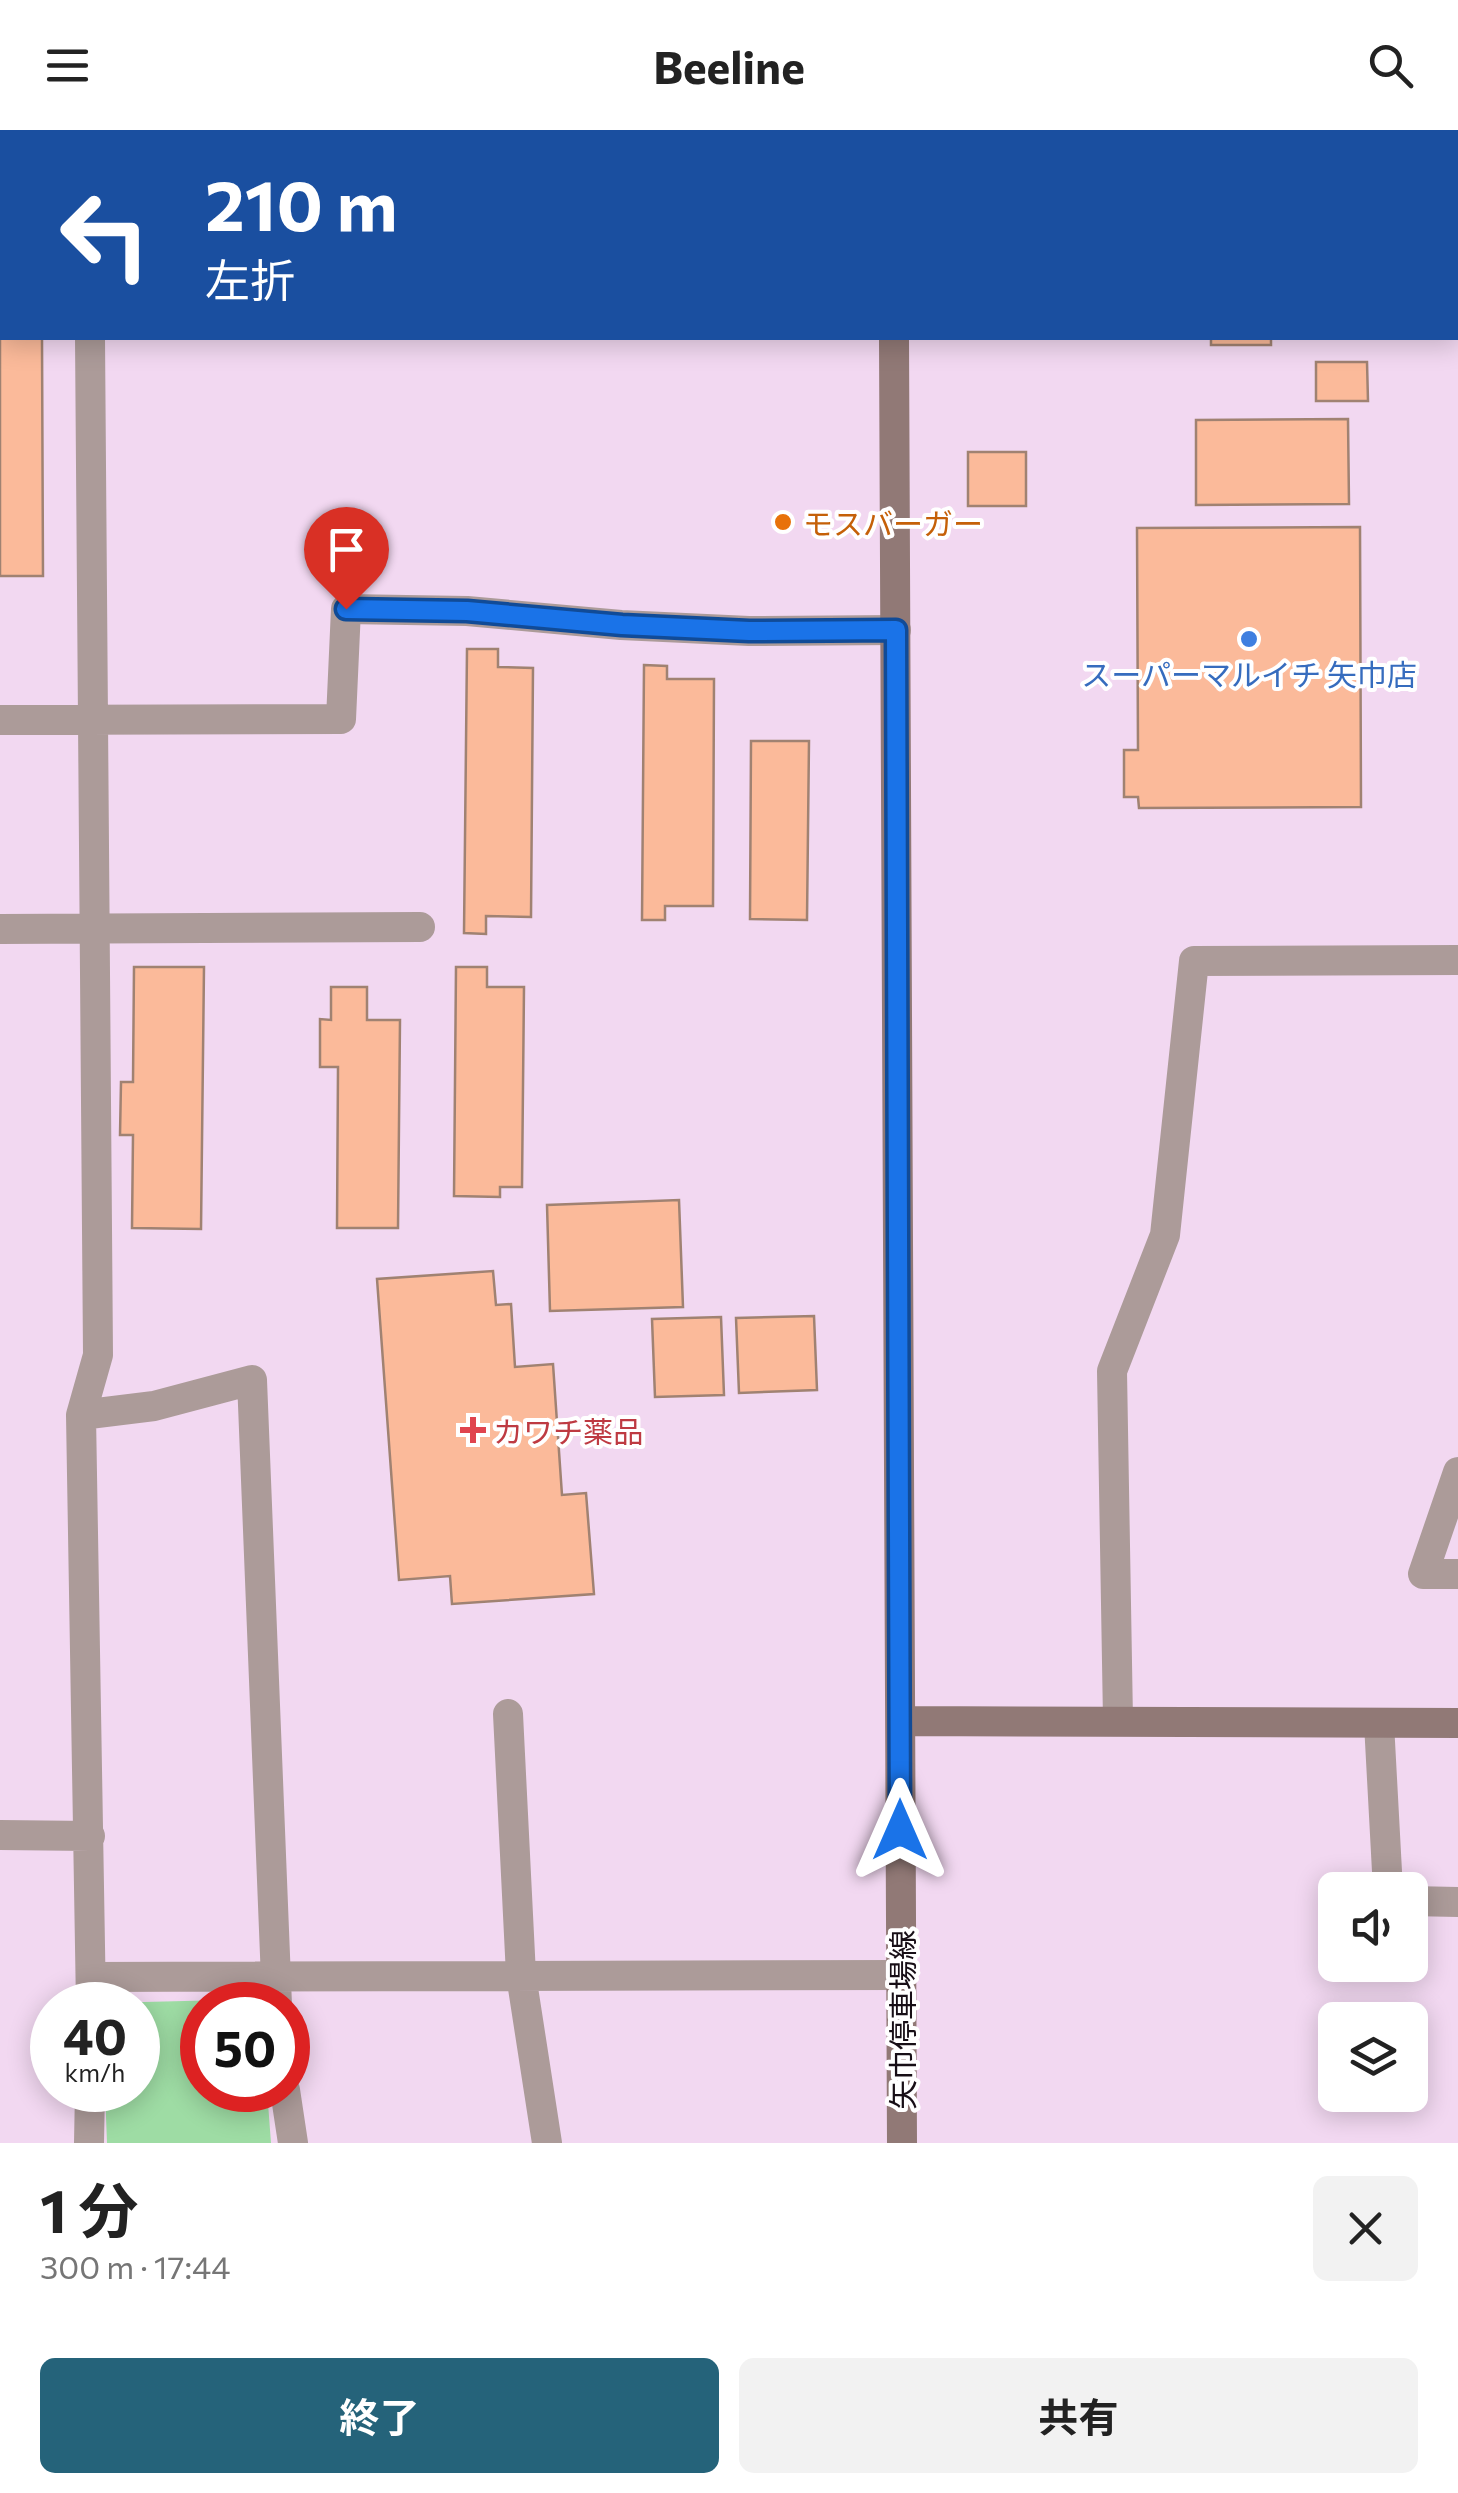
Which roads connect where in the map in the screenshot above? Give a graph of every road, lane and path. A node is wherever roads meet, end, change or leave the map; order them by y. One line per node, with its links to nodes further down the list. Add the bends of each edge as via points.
1 (90, 340): 5 (street)
2 (894, 340): 3 (main road, 矢巾停車場線)
3 (896, 630): 5 (street, via 749,631 346,609 341,720); 15 (main road, 矢巾停車場線)
4 (0, 720): 5 (street)
5 (92, 720): 8 (street)
6 (420, 926): 8 (street)
7 (0, 929): 8 (street)
8 (94, 929): 10 (street, via 98,1354)
9 (1458, 960): 14 (street, via 1194,962 1165,1235 1112,1371)
10 (81, 1414): 19 (street); 26 (street, via 154,1406 252,1380)
11 (1458, 1472): 12 (street, via 1423,1574)
12 (1458, 1574)
13 (508, 1714): 24 (street)
14 (1118, 1720): 15 (main road); 16 (main road)
15 (901, 1721): 23 (main road, 矢巾停車場線)
16 (1380, 1723): 17 (main road); 20 (street)
17 (1458, 1723)
18 (0, 1835): 19 (street)
19 (90, 1836): 25 (street)
20 (1387, 1872)
21 (1428, 1901): 22 (street)
22 (1458, 1902)
23 (900, 1974): 24 (street); 33 (main road, 矢巾停車場線)
24 (521, 1975): 27 (street); 32 (street)
25 (91, 1982)
26 (275, 1982)
27 (310, 1988)
28 (90, 2112): 30 (street)
29 (288, 2112): 31 (street)
30 (89, 2143)
31 (293, 2143)
32 (547, 2143)
33 (902, 2143)

